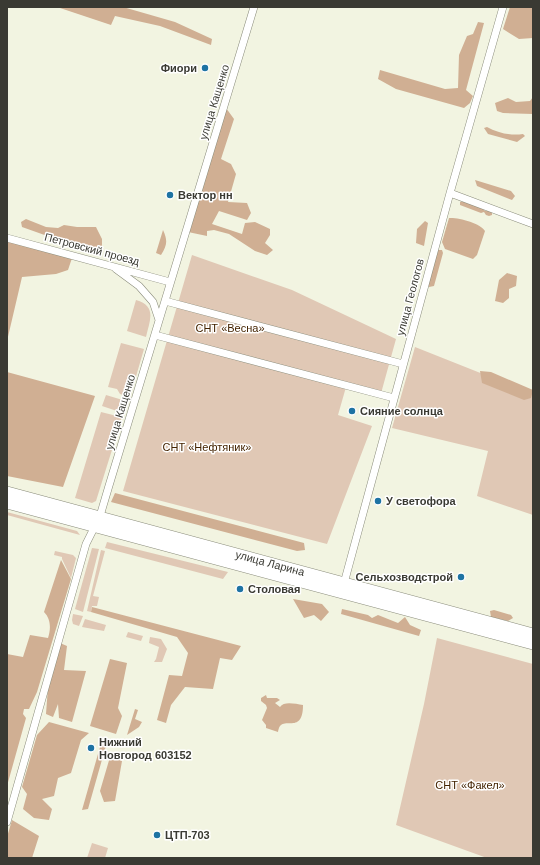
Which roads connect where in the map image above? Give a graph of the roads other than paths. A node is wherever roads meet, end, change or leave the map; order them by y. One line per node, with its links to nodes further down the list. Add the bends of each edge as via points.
1 (254, 7): 7 (street, улица Кащенко)
2 (503, 7): 3 (street, улица Геологов)
3 (450, 193): 4 (street); 11 (street, улица Геологов)
4 (533, 224)
5 (7, 238): 6 (street, Петровский проезд)
6 (113, 267): 7 (street, Петровский проезд); 9 (street, via 138,286 153,302)
7 (170, 282): 8 (street, улица Кащенко)
8 (165, 301): 9 (street, улица Кащенко); 11 (street)
9 (159, 320): 10 (street, улица Кащенко)
10 (155, 335): 12 (street); 15 (street, улица Кащенко)
11 (404, 364): 12 (street, улица Геологов)
12 (394, 398): 16 (street, улица Геологов)
13 (7, 492): 15 (main road, улица Ларина)
14 (7, 503): 15 (main road, улица Ларина)
15 (97, 522): 16 (main road, улица Ларина); 19 (street, улица Кащенко, via 86,544)
16 (342, 588): 17 (main road, улица Ларина); 18 (main road, улица Ларина)
17 (533, 634)
18 (533, 644)
19 (7, 822)

